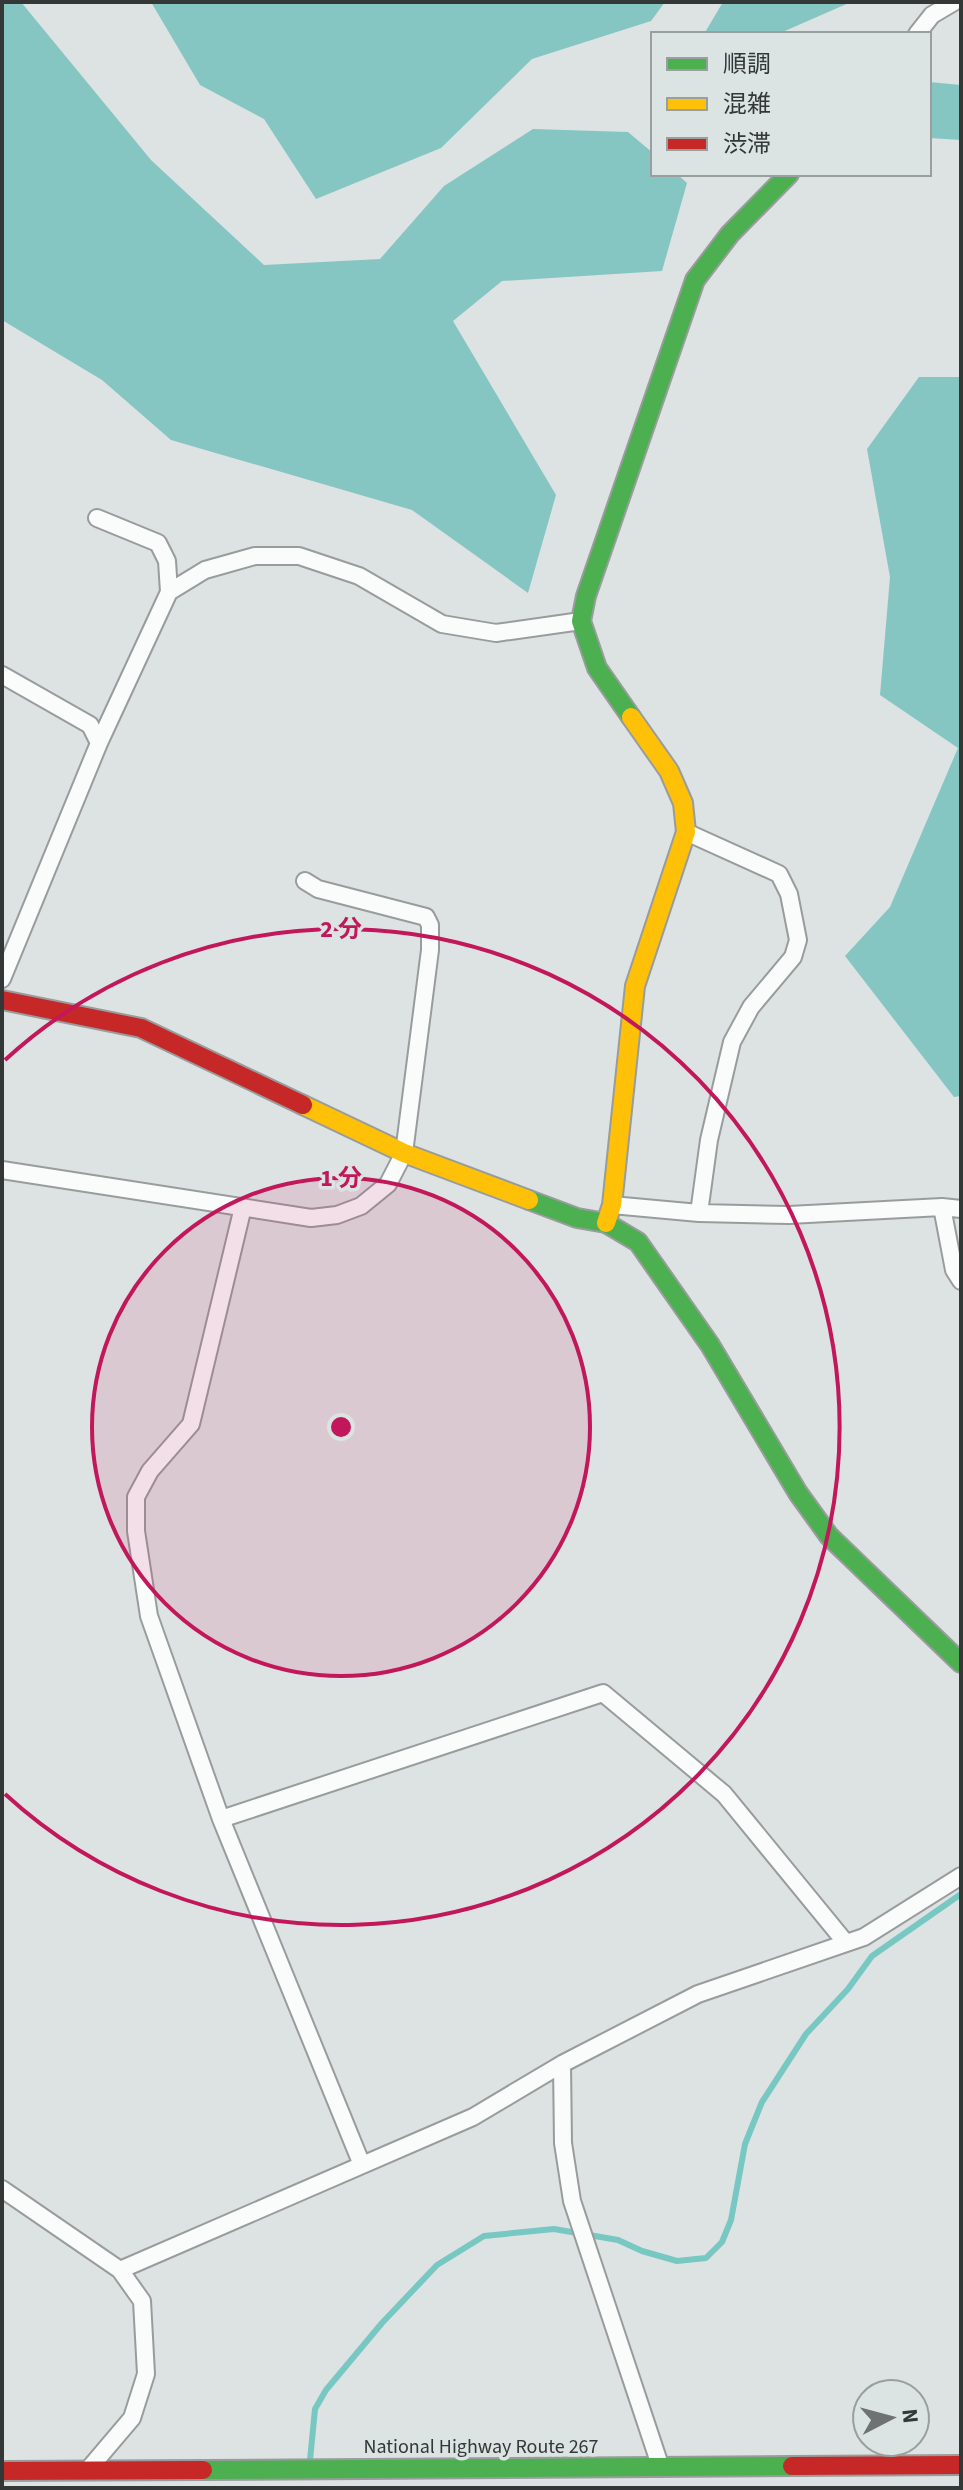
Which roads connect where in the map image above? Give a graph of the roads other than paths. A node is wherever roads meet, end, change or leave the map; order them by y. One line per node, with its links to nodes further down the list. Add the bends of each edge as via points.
1 (954, 2): 2 (street, via 932,15)
2 (919, 32)
3 (787, 176): 6 (main road, via 730,234 695,280)
4 (97, 518): 5 (street, via 158,543 167,561)
5 (169, 592): 6 (street, via 217,566 255,556 299,556 359,576 442,624 496,633); 8 (street)
6 (581, 621): 9 (main road, via 597,668 669,771 683,803)
7 (2, 675): 8 (street, via 90,725)
8 (99, 743): 11 (street)
9 (686, 832): 18 (street, via 779,874 789,894 798,940 793,957 751,1007 732,1042 709,1140); 19 (main road, via 635,986)
10 (305, 881): 13 (street, via 426,917 430,925)
11 (2, 979)
12 (2, 1000): 13 (main road, via 141,1028)
13 (404, 1153): 15 (street, via 388,1184 361,1206 337,1215 311,1218); 19 (main road, via 577,1218)
14 (2, 1170): 15 (street)
15 (243, 1207): 22 (street, via 191,1424 150,1471 136,1497 149,1616)
16 (942, 1207): 17 (street); 18 (street, via 789,1215); 20 (street, via 954,1270)
17 (961, 1209)
18 (699, 1213): 19 (street)
19 (609, 1214): 21 (main road, via 662,1273 829,1536)
20 (961, 1281)
21 (961, 1663)
22 (221, 1819): 24 (street, via 603,1693 724,1794); 26 (street)
23 (961, 1876): 24 (street)
24 (846, 1943): 25 (street, via 698,1994)
25 (562, 2064): 26 (street, via 473,2117); 30 (street, via 563,2143 572,2201)
26 (362, 2165): 28 (street)
27 (2, 2189): 28 (street)
28 (120, 2270): 33 (street, via 142,2301 146,2374 132,2418)
29 (961, 2465): 30 (main road, National Highway Route 267)
30 (661, 2468): 31 (main road, National Highway Route 267)
31 (489, 2469): 33 (main road, National Highway Route 267); 35 (street)
32 (2, 2471): 34 (main road, National Highway Route 267)
33 (87, 2471): 34 (main road, National Highway Route 267)
34 (61, 2479)
35 (494, 2488)

